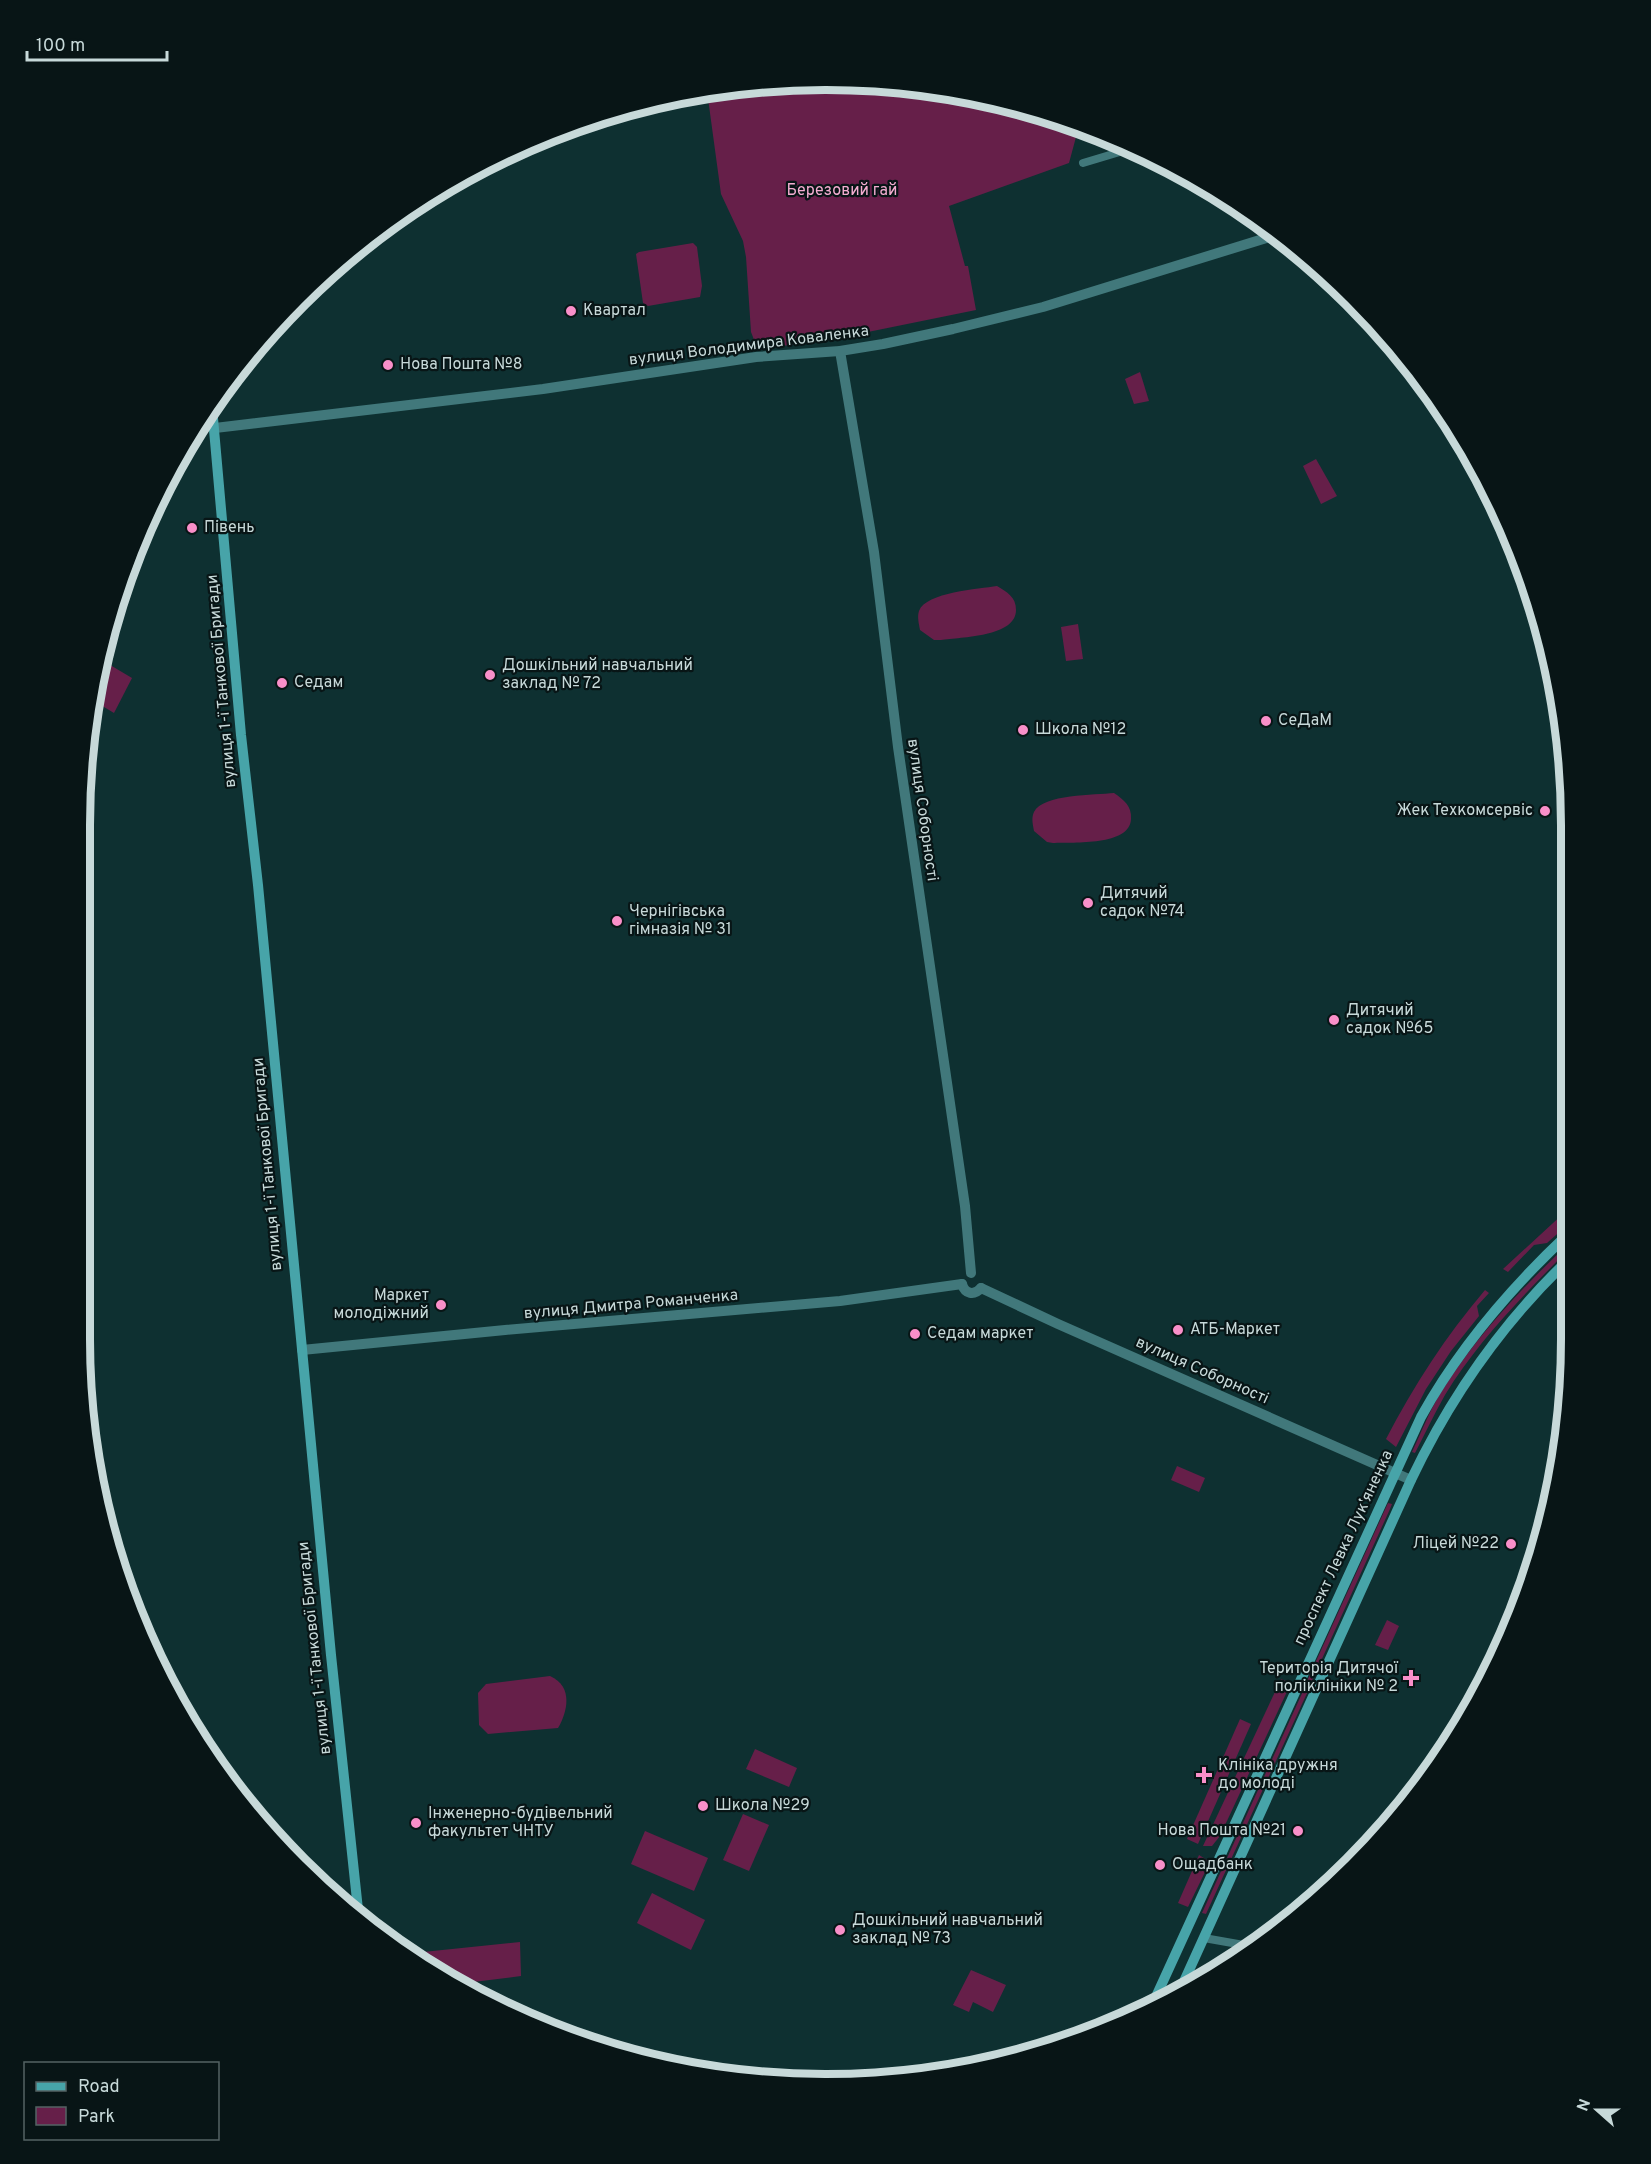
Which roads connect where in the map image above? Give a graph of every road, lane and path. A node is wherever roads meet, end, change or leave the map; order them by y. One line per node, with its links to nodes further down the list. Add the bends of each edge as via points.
1 (1120, 152): 2 (street)
2 (1083, 163)
3 (1267, 238): 4 (street, вулиця Володимира Коваленка, via 1043,307)
4 (840, 351): 6 (street, вулиця Володимира Коваленка, via 756,357 555,387); 9 (street, вулиця Соборності, via 873,552)
5 (213, 418): 6 (main road, вулиця 1-ї Танкової Бригади)
6 (214, 428): 12 (main road, вулиця 1-ї Танкової Бригади)
7 (1561, 1242): 13 (main road, проспект Левка Лукʼяненка, via 1513,1290 1460,1354 1437,1388)
8 (1561, 1267): 14 (main road, проспект Левка Лукʼяненка, via 1479,1360 1448,1408)
9 (971, 1273): 10 (street, via 965,1275); 11 (street, вулиця Соборності, via 980,1276)
10 (962, 1284): 11 (street, вулиця Соборності, via 970,1293); 12 (street, вулиця Дмитра Романченка, via 840,1302)
11 (981, 1288): 13 (street, вулиця Соборності)
12 (302, 1350): 15 (main road, вулиця 1-ї Танкової Бригади)
13 (1394, 1472): 14 (street, вулиця Соборності); 19 (main road, проспект Левка Лукʼяненка)
14 (1411, 1480): 16 (main road, проспект Левка Лукʼяненка)
15 (357, 1905)
16 (1204, 1938): 17 (street); 18 (main road, проспект Левка Лукʼяненка)
17 (1241, 1945)
18 (1185, 1979)
19 (1157, 1995)

